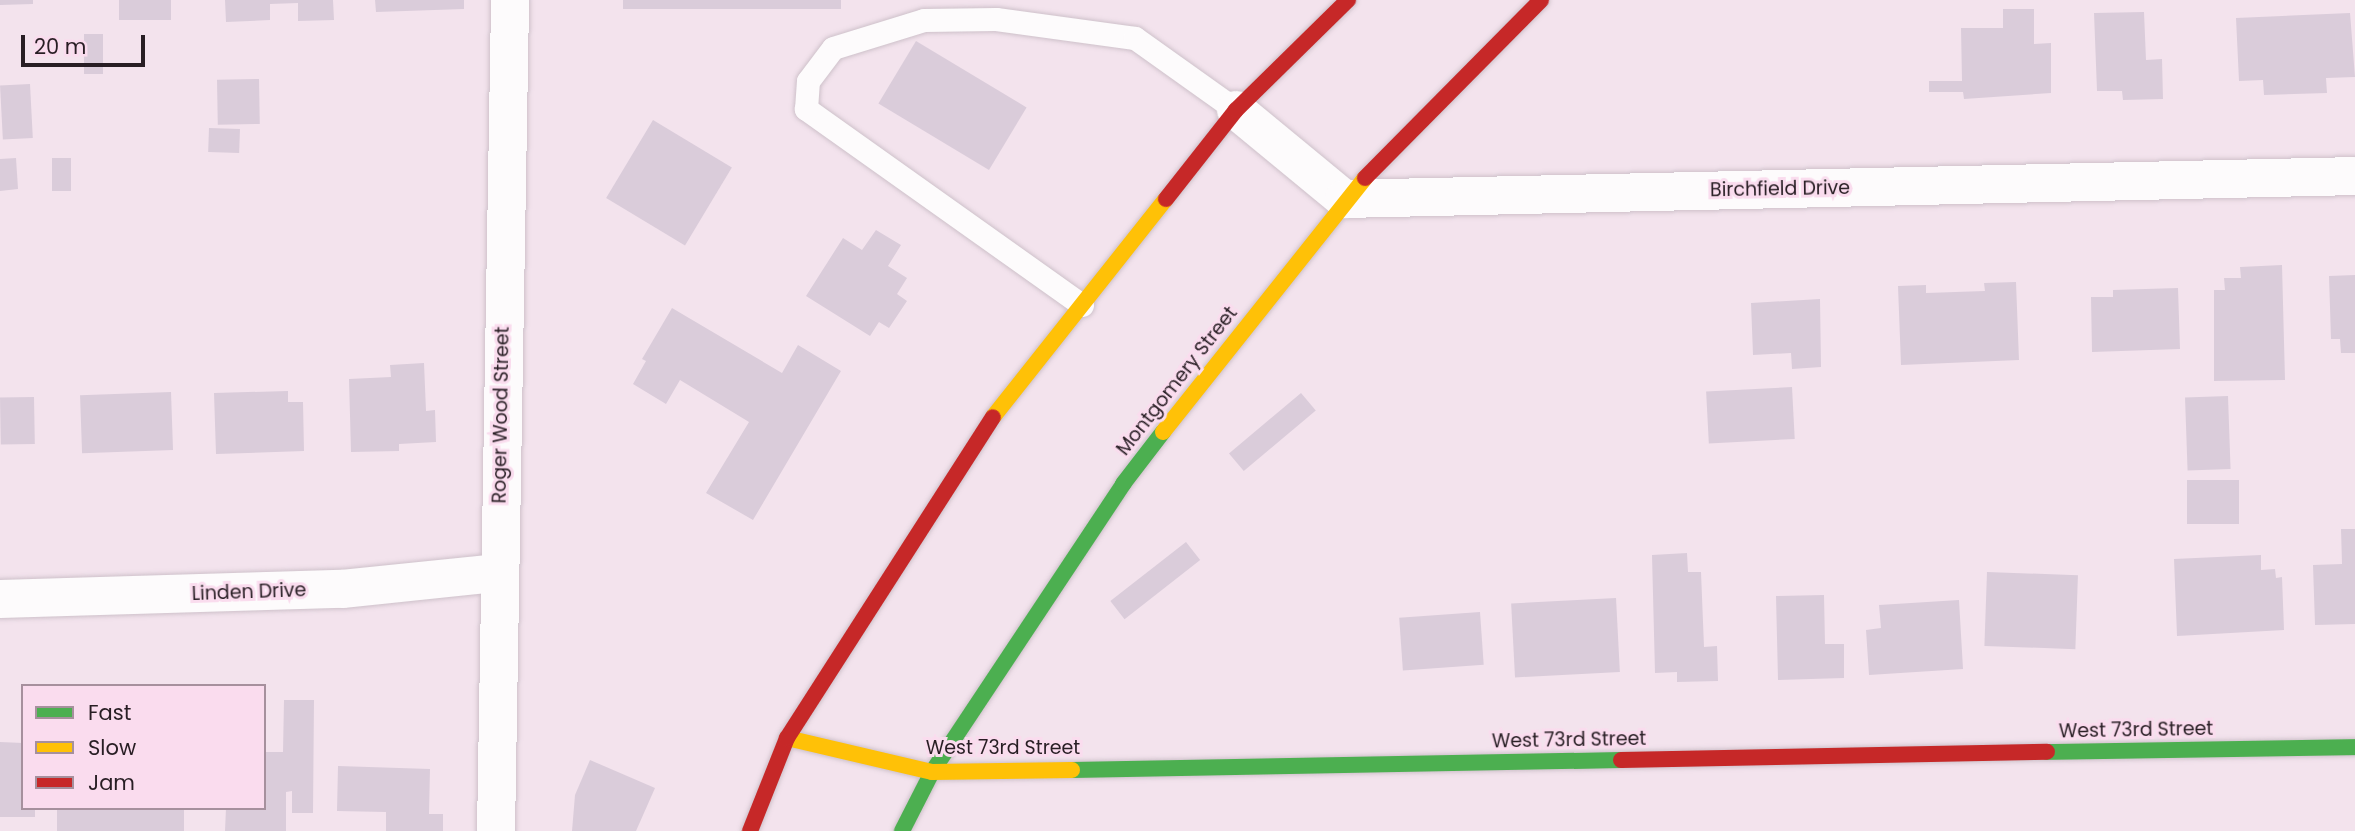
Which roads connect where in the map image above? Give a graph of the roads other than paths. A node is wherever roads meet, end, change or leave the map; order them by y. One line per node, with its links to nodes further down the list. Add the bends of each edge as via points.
1 (510, 0): 8 (street, Roger Wood Street)
2 (1348, 0): 4 (street)
3 (1541, 0): 6 (street, Montgomery Street)
4 (1236, 110): 6 (street); 7 (street); 7 (lane, via 1135,38 996,19 924,20 833,48 808,80 806,109)
5 (2355, 176): 6 (street, Birchfield Drive)
6 (1345, 199): 12 (street, Montgomery Street, via 1124,484)
7 (1082, 305): 10 (street, via 995,415)
8 (498, 573): 9 (street, Linden Drive, via 342,589); 13 (street, Roger Wood Street)
9 (0, 599)
10 (788, 738): 12 (street, West 73rd Street); 14 (street)
11 (2355, 747): 12 (street, West 73rd Street)
12 (932, 772): 15 (street, Montgomery Street)
13 (496, 831)
14 (750, 831)
15 (902, 831)

